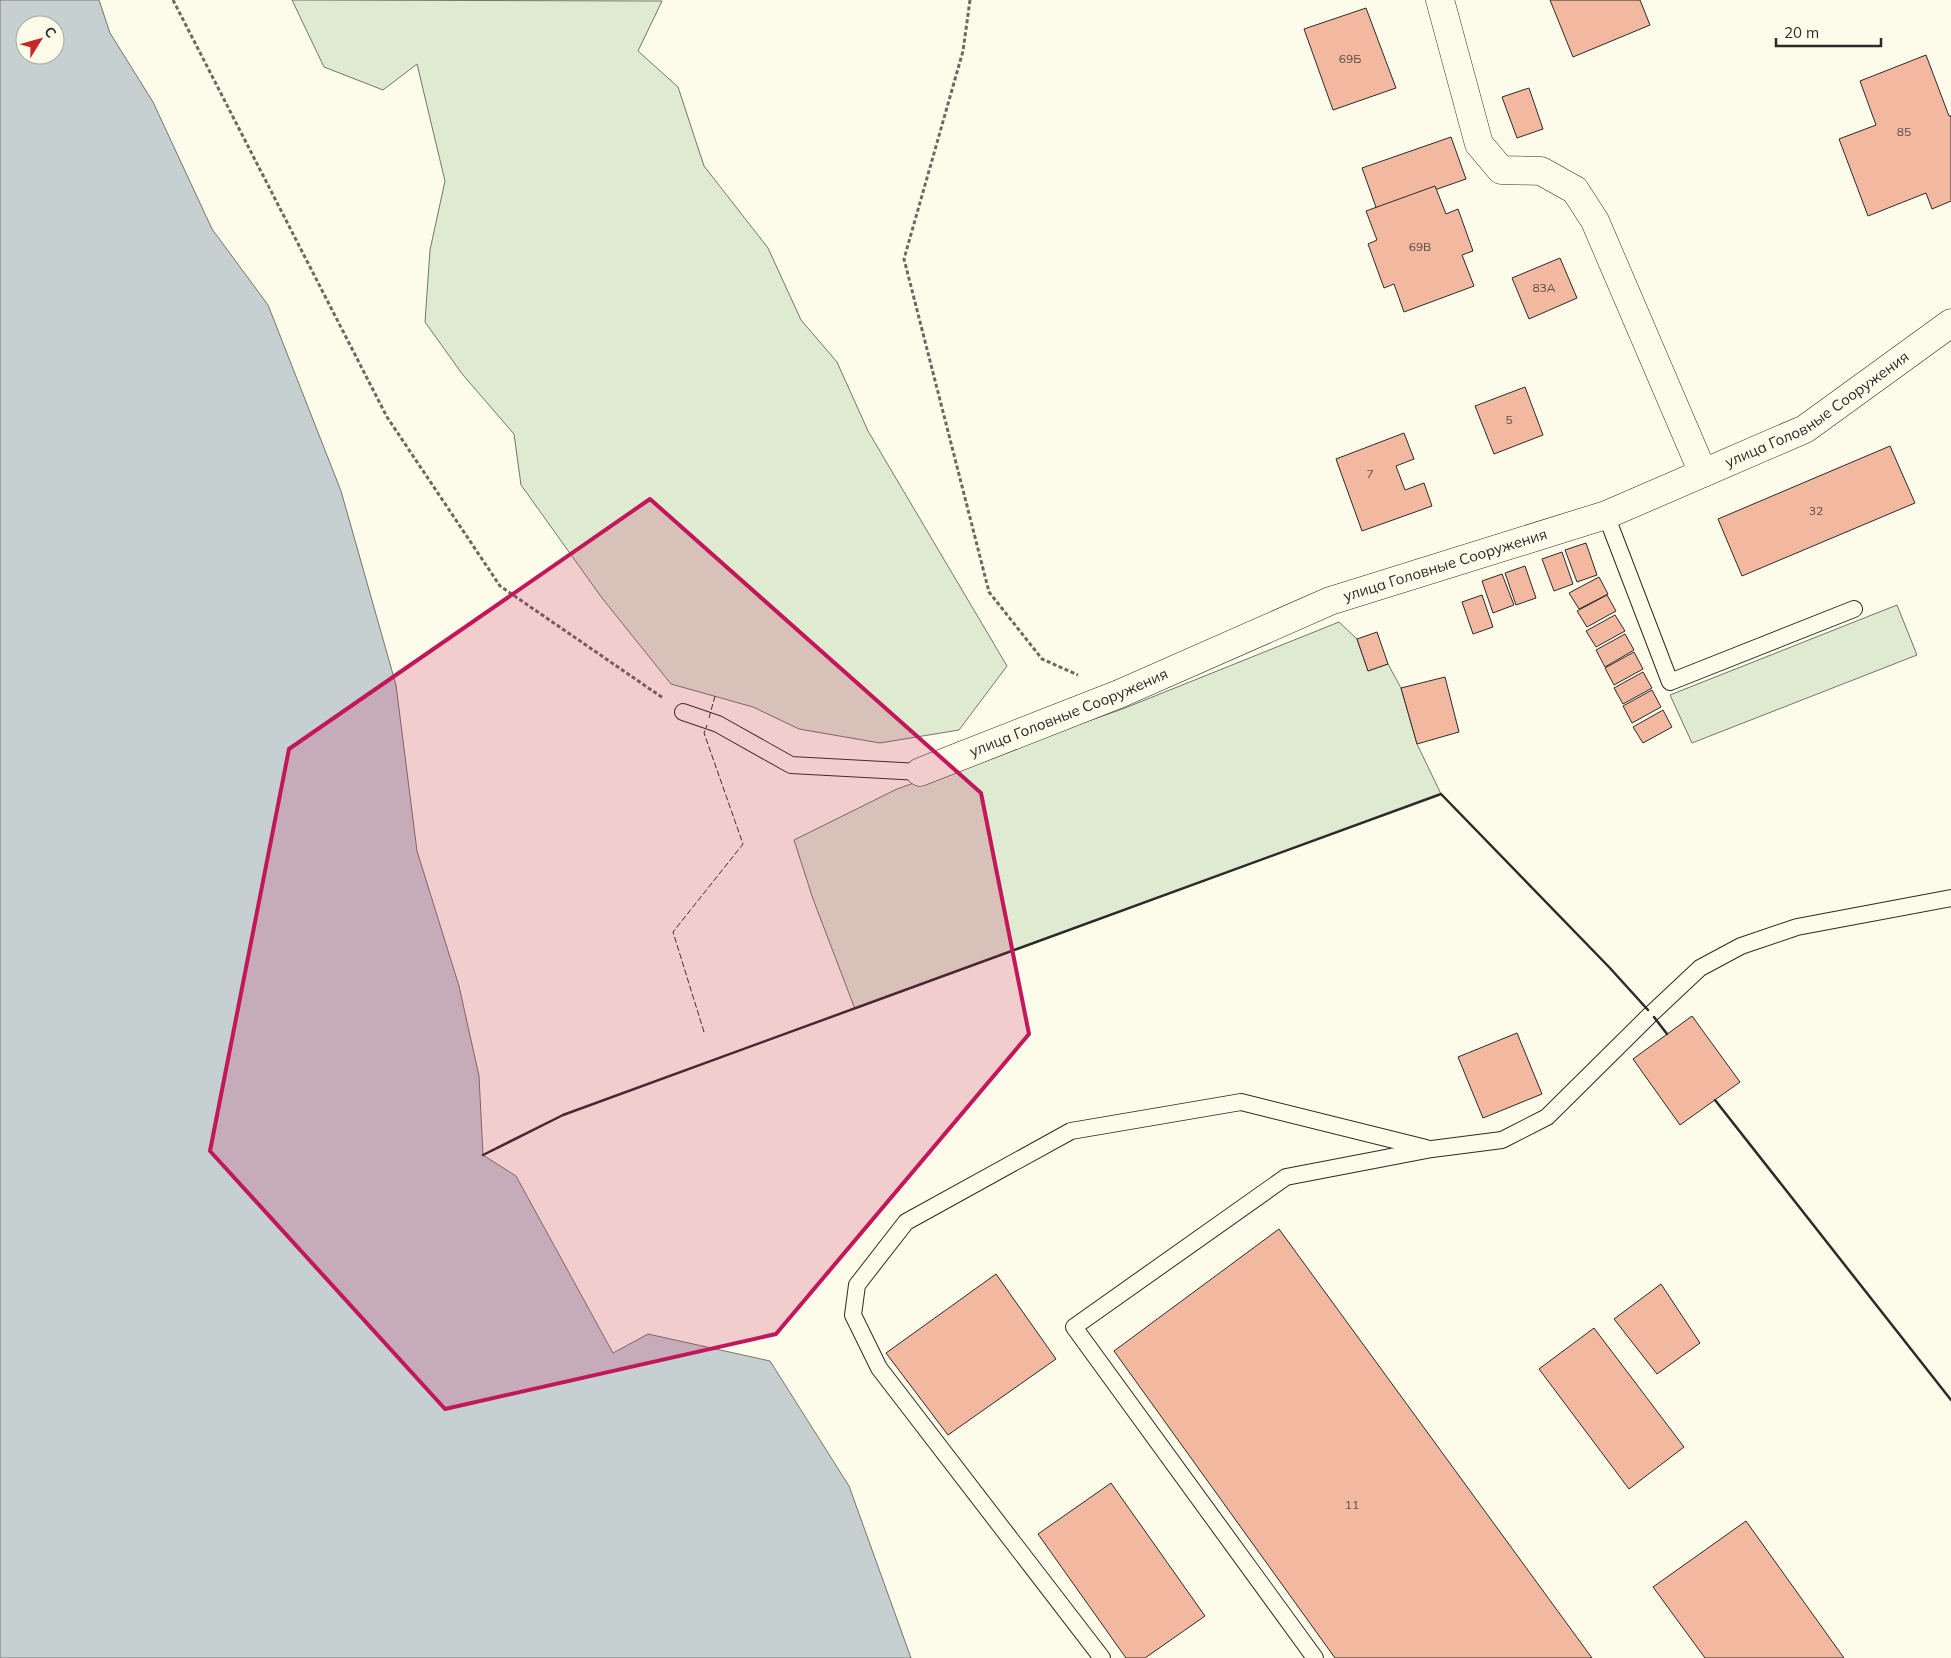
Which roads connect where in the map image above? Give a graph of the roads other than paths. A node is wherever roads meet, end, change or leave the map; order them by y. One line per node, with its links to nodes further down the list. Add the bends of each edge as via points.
1 (1440, 0): 3 (street, via 1479,144 1500,170 1541,171 1575,190 1595,221)
2 (1951, 323): 3 (street, улица Головные Сооружения, via 1805,430)
3 (1703, 474): 4 (street, улица Головные Сооружения)
4 (1606, 515): 5 (lane, via 1670,682); 7 (street, улица Головные Сооружения, via 1330,601 1119,694)
5 (1854, 609)
6 (683, 712): 7 (lane, via 718,724 791,765)
7 (920, 772)
8 (1951, 898): 9 (lane, via 1797,927 1742,946 1700,968 1547,1117 1502,1140)
9 (1432, 1149): 10 (lane, via 1241,1102 1071,1131 906,1222 858,1285 854,1315 879,1368); 11 (lane, via 1286,1177 1074,1327)
10 (1102, 1658)
11 (1315, 1658)

